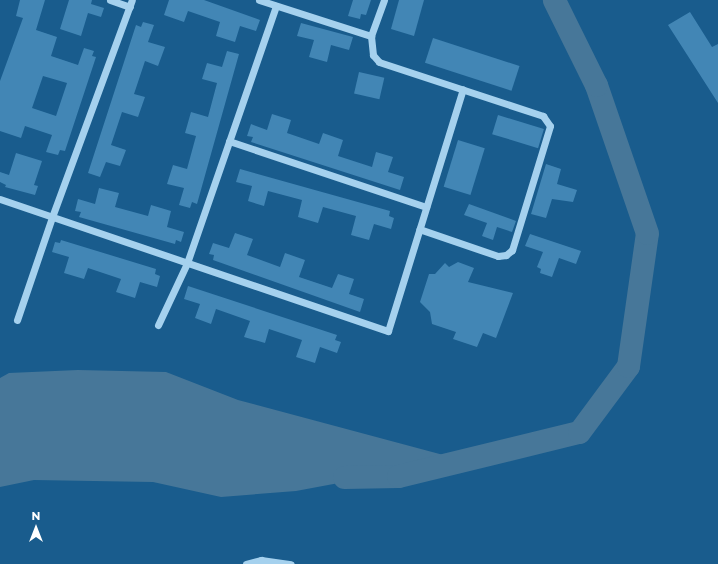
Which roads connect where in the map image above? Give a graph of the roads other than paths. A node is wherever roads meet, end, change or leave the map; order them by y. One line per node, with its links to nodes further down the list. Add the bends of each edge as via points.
1 (110, 0): 4 (street)
2 (259, 0): 5 (street)
3 (384, 0): 6 (street)
4 (131, 4): 11 (street)
5 (276, 6): 6 (street); 8 (street)
6 (371, 36): 7 (street, via 373,55 379,62)
7 (462, 89): 10 (street); 12 (street, via 543,116 550,126 515,242 506,255 498,256)
8 (229, 141): 10 (street); 13 (street)
9 (0, 199): 11 (street)
10 (426, 207): 12 (street)
11 (52, 217): 13 (street); 14 (street)
12 (419, 229): 13 (street, via 388,331)
13 (187, 263): 15 (street)
14 (17, 320)
15 (158, 325)
16 (246, 564): 17 (street, via 261,560)
17 (291, 564)

